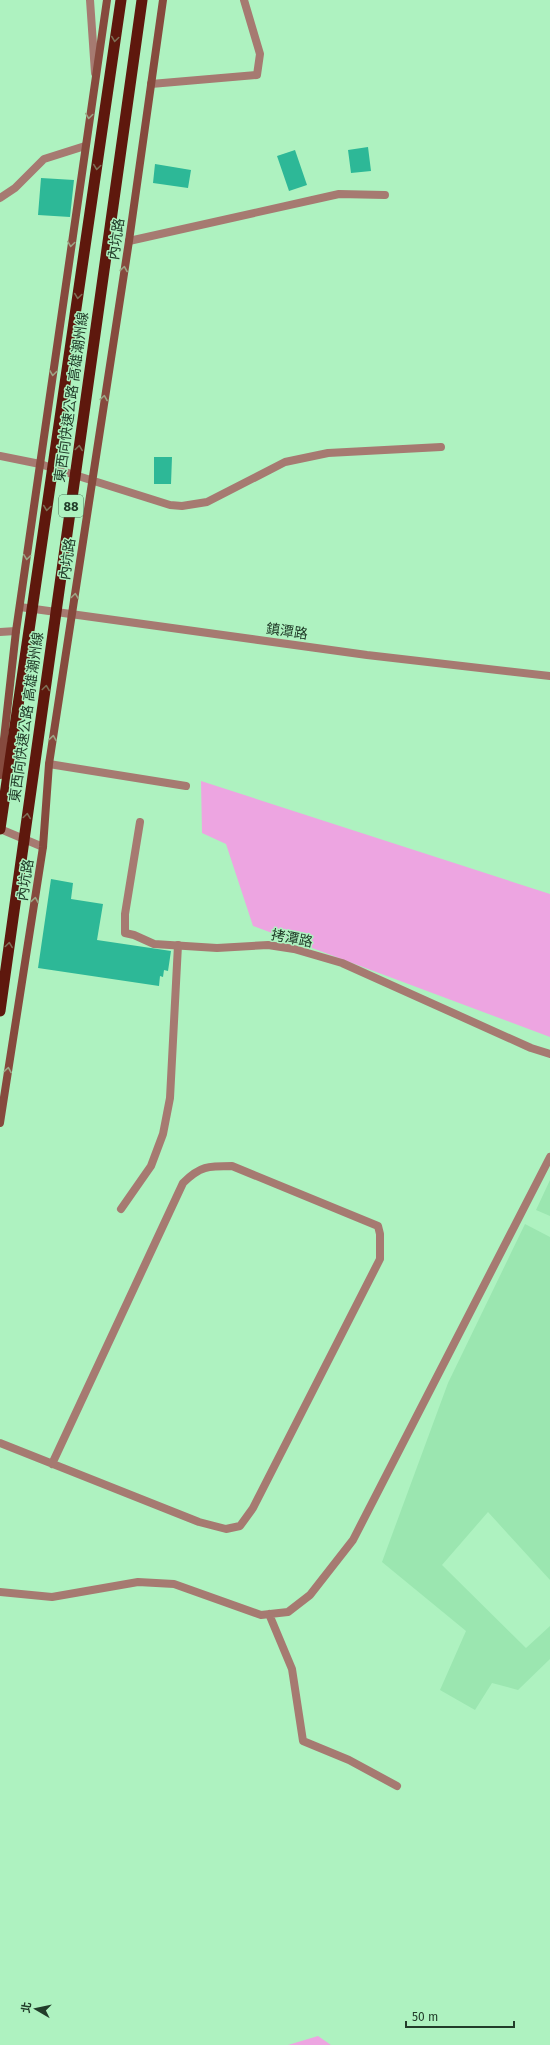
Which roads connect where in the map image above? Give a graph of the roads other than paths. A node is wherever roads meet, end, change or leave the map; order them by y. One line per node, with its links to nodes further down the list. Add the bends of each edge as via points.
1 (90, 0): 7 (street)
2 (106, 0): 7 (main road)
3 (121, 0): 26 (highway, 東西向快速公路 高雄潮州線 / 88, one-way to 26, bridge)
4 (142, 0): 29 (highway, 東西向快速公路 高雄潮州線 / 88, one-way to 4, bridge)
5 (163, 0): 8 (main road, 內坑路)
6 (244, 0): 8 (street, via 260,54 257,75)
7 (95, 77): 9 (main road, one-way to 9)
8 (151, 84): 12 (main road, 內坑路)
9 (85, 146): 11 (street, via 44,159 15,188); 15 (main road, one-way to 15)
10 (385, 194): 12 (street, via 339,194)
11 (0, 198)
12 (129, 241): 16 (main road, 內坑路, one-way to 12)
13 (441, 447): 16 (street, via 328,453 285,462 207,502 182,506 170,505)
14 (0, 456): 15 (street)
15 (40, 464): 16 (street); 17 (main road, one-way to 17)
16 (91, 480): 18 (main road, 內坑路, one-way to 16)
17 (20, 607): 18 (street, 鎮潭路); 19 (main road)
18 (72, 615): 21 (street, 鎮潭路, via 367,655); 22 (main road, 內坑路, one-way to 18)
19 (16, 631): 20 (street); 23 (main road)
20 (0, 632)
21 (550, 676)
22 (49, 764): 24 (street); 27 (main road, 內坑路)
23 (0, 775)
24 (186, 786)
25 (140, 822): 28 (street, 拷潭路, via 125,914 125,933 154,944)
26 (0, 829): 27 (street)
27 (43, 846): 31 (main road, 內坑路, one-way to 27)
28 (178, 945): 30 (street, 拷潭路, via 217,948 268,945 294,949 342,963 531,1048); 33 (street, via 170,1098 163,1134 151,1166)
29 (0, 1011)
30 (550, 1054)
31 (0, 1123)
32 (550, 1157): 37 (street, via 353,1540 310,1595 288,1612)
33 (121, 1209)
34 (0, 1443): 35 (street)
35 (52, 1464): 35 (street, via 199,1522 226,1529 240,1526 253,1508 380,1259 378,1226 232,1166 212,1166 195,1171 183,1183)
36 (0, 1592): 37 (street, via 52,1597 138,1582 174,1584 261,1615)
37 (269, 1614): 38 (street, via 292,1669 303,1741 349,1760)
38 (397, 1786)

